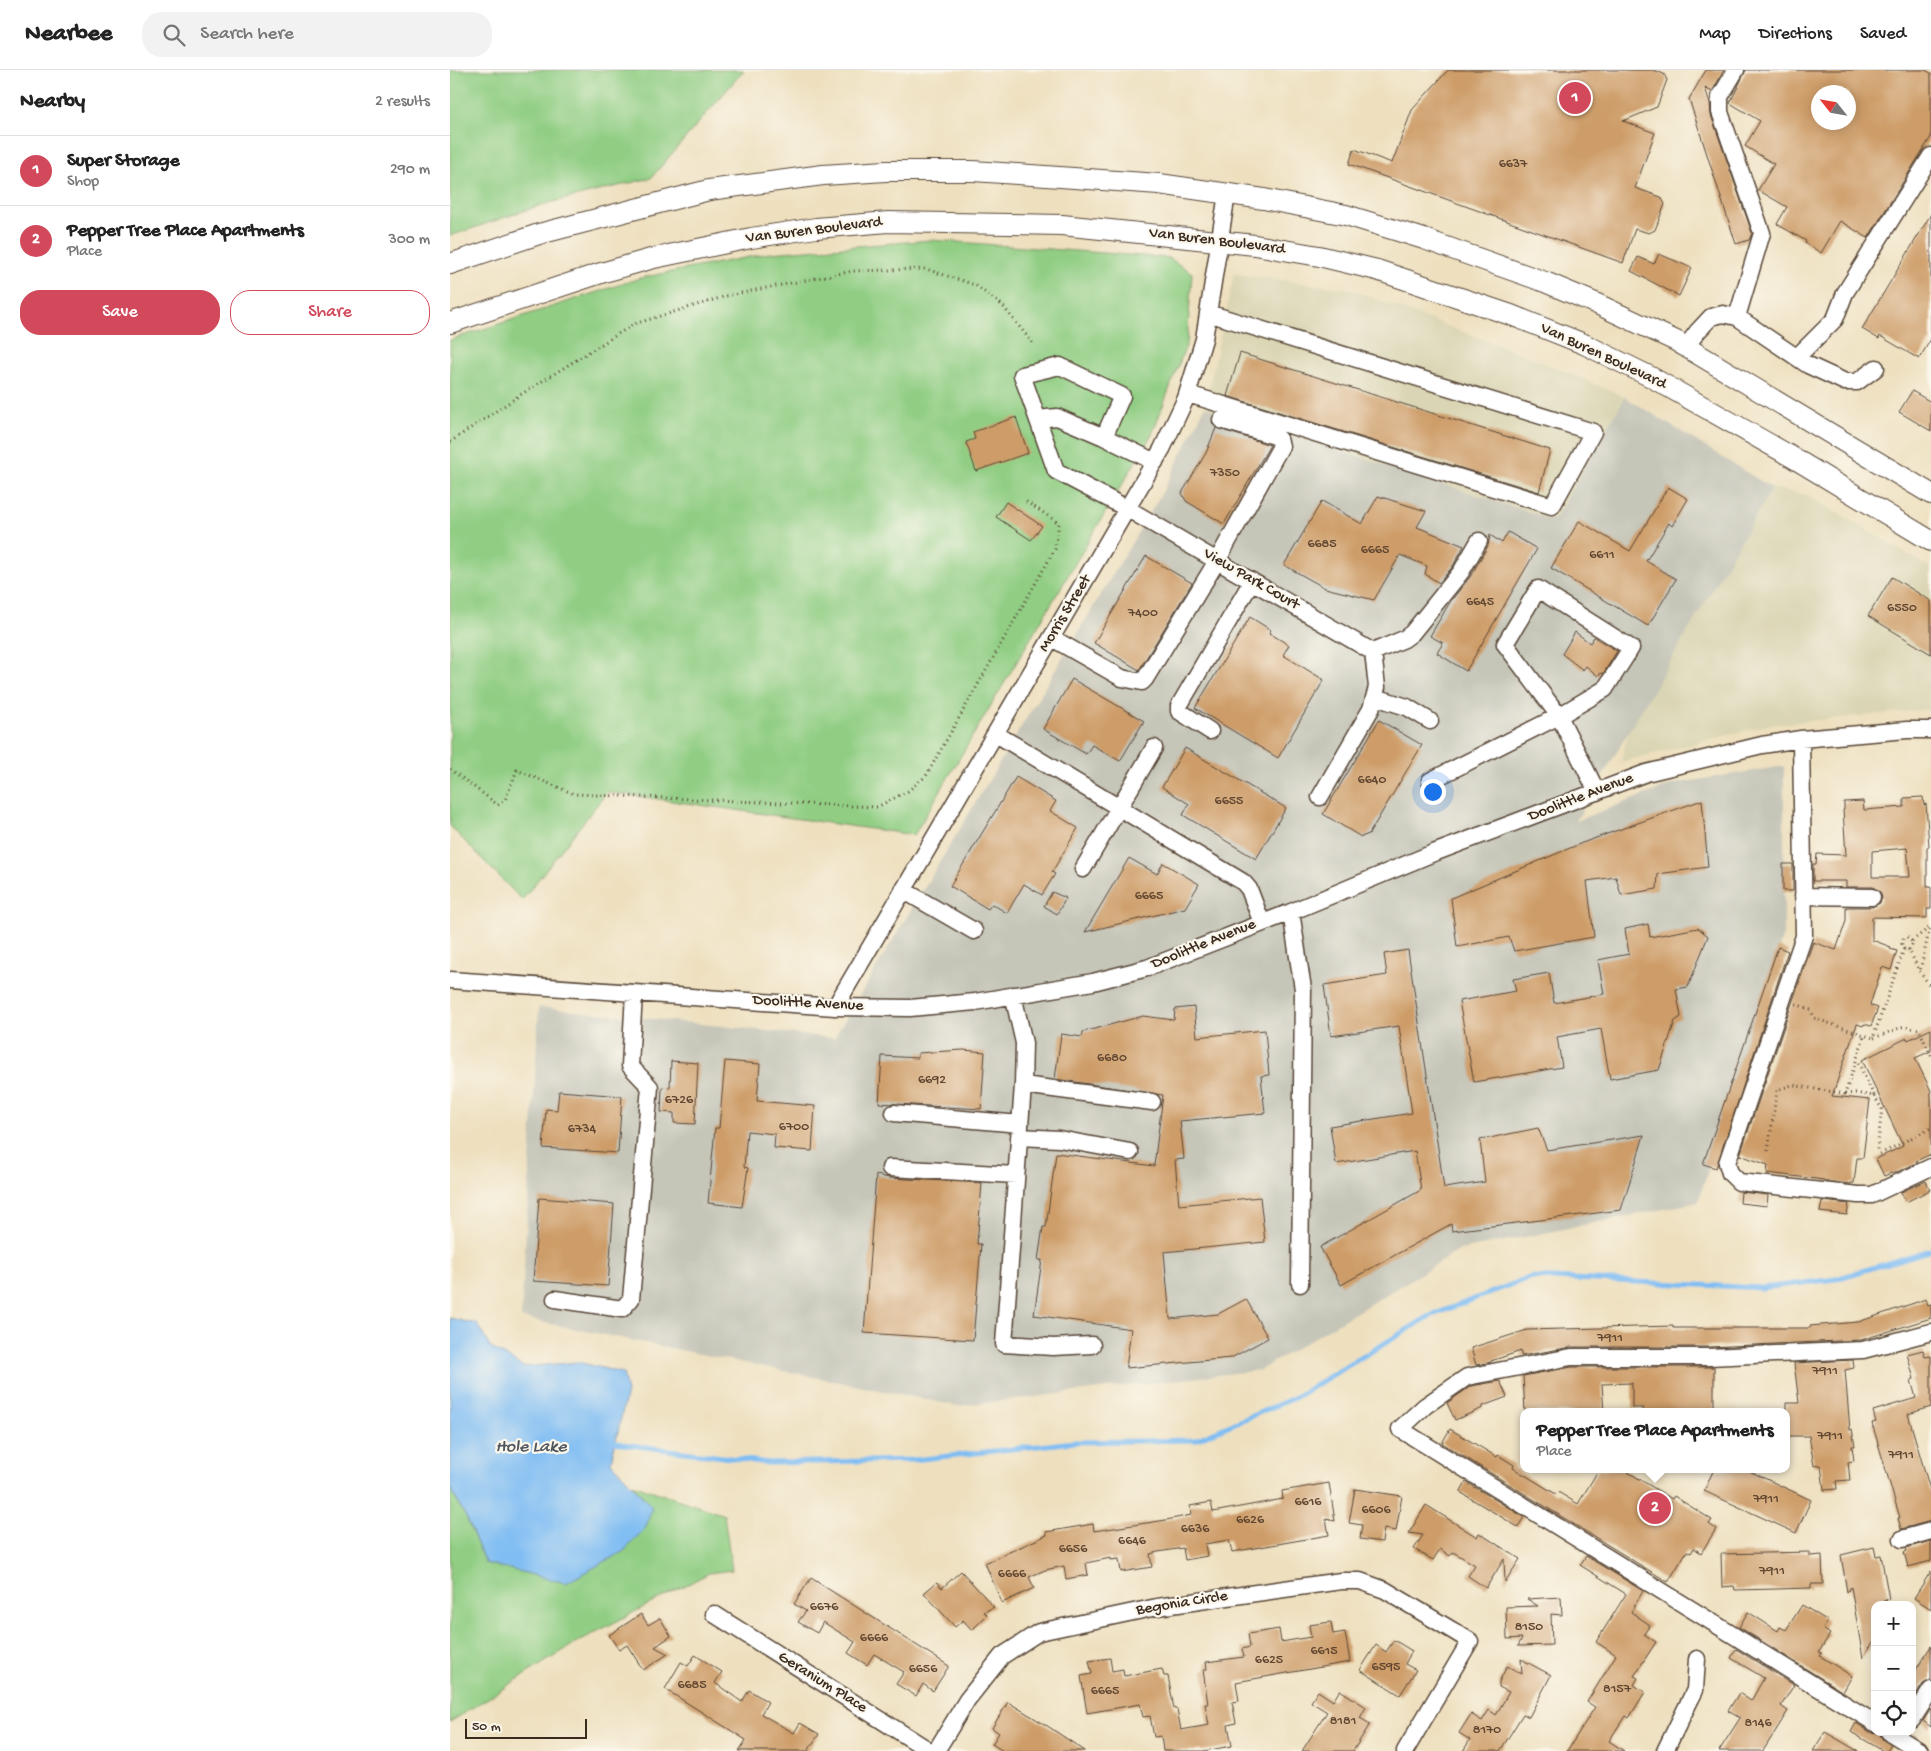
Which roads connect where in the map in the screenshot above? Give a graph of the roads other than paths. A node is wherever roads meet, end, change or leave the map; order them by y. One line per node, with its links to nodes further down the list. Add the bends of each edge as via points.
1 (1736, 70): 7 (street, via 1720,97 1720,112 1762,233)
2 (1931, 156): 10 (street, via 1845,293 1835,319)
3 (1227, 194): 4 (street, Morris Street); 5 (main road, via 1159,184 973,171 823,175 716,189 538,234); 9 (main road, via 1346,216 1424,239 1545,282)
4 (1220, 241): 6 (street, Morris Street); 8 (main road, Van Buren Boulevard, via 1062,225 888,222 816,228 654,258); 20 (main road, Van Buren Boulevard, via 1319,256 1377,270 1511,315 1584,344 1660,382)
5 (450, 264)
6 (1208, 314): 12 (street, Morris Street); 12 (street, via 1593,432 1552,506)
7 (1737, 317): 9 (street, via 1723,314 1711,317); 10 (street)
8 (450, 323)
9 (1686, 347): 17 (main road)
10 (1797, 357): 11 (street, via 1845,382 1857,382)
11 (1876, 368)
12 (1188, 394): 16 (street, Morris Street)
13 (1038, 419): 15 (street, via 1057,417); 15 (street, View Park Court, via 1022,375 1060,366 1122,396); 18 (street, View Park Court, via 1056,470)
14 (1221, 420): 21 (street, via 1275,436 1281,446)
15 (1104, 437): 16 (street)
16 (1155, 462): 18 (street, Morris Street)
17 (1931, 494)
18 (1128, 509): 21 (street, View Park Court); 23 (street, Morris Street)
19 (1479, 541): 24 (street, via 1461,572 1412,634)
20 (1931, 541)
21 (1217, 561): 22 (street, View Park Court); 23 (street, via 1142,682 1122,678)
22 (1252, 581): 24 (street, View Park Court); 29 (street, via 1179,706 1179,711)
23 (1052, 638): 30 (street, Morris Street)
24 (1373, 652): 25 (street, via 1377,672)
25 (1375, 697): 27 (street, via 1407,707); 35 (street)
26 (1559, 716): 26 (street, via 1505,644 1538,589 1632,648 1605,689); 33 (street); 34 (street)
27 (1430, 721)
28 (1931, 730): 31 (street, Doolittle Avenue)
29 (1210, 731)
30 (996, 734): 36 (street); 38 (street, Morris Street)
31 (1801, 739): 34 (street, Doolittle Avenue, via 1723,753 1646,773); 39 (street)
32 (1154, 748): 36 (street)
33 (1430, 781)
34 (1597, 792): 41 (street, Doolittle Avenue, via 1431,854)
35 (1320, 797)
36 (1119, 808): 37 (street); 42 (street, via 1244,882)
37 (1083, 869)
38 (904, 890): 43 (street); 47 (street, Morris Street)
39 (1804, 896): 40 (street); 53 (street, via 1804,936 1727,1163 1730,1173 1739,1182 1858,1196 1872,1195)
40 (1872, 897)
41 (1291, 912): 42 (street, Doolittle Avenue); 56 (street, via 1303,989)
42 (1262, 923): 46 (street, Doolittle Avenue, via 1147,968 1093,982)
43 (974, 931)
44 (450, 980): 45 (street, Doolittle Avenue)
45 (634, 993): 47 (street, Doolittle Avenue); 57 (street, via 630,1066 650,1087 631,1299 622,1309)
46 (1013, 996): 47 (street, Doolittle Avenue, via 910,1008); 48 (street, via 1024,1043)
47 (835, 1007)
48 (1023, 1085): 49 (street); 51 (street)
49 (1152, 1102)
50 (894, 1113): 51 (street)
51 (1019, 1130): 52 (street); 55 (street)
52 (1130, 1152)
53 (1931, 1167)
54 (890, 1168): 55 (street)
55 (1016, 1175): 59 (street, via 1004,1344)
56 (1300, 1284)
57 (555, 1299)
58 (1930, 1334): 66 (street, via 1863,1350 1708,1357 1571,1357 1467,1377 1400,1429)
59 (1092, 1345)
60 (1931, 1531): 61 (street)
61 (1902, 1539)
62 (714, 1614): 68 (street, Geranium Place)
63 (1697, 1659): 71 (street, via 1695,1690)
64 (1931, 1690): 65 (street)
65 (1916, 1714)
66 (1871, 1721)
67 (1899, 1736): 72 (street)
68 (930, 1751)
69 (936, 1751): 70 (street, Begonia Circle, via 968,1700 1002,1656 1039,1632 1156,1607 1341,1580 1360,1581 1385,1590 1470,1641)
70 (1405, 1751)
71 (1665, 1751)
72 (1920, 1751)

